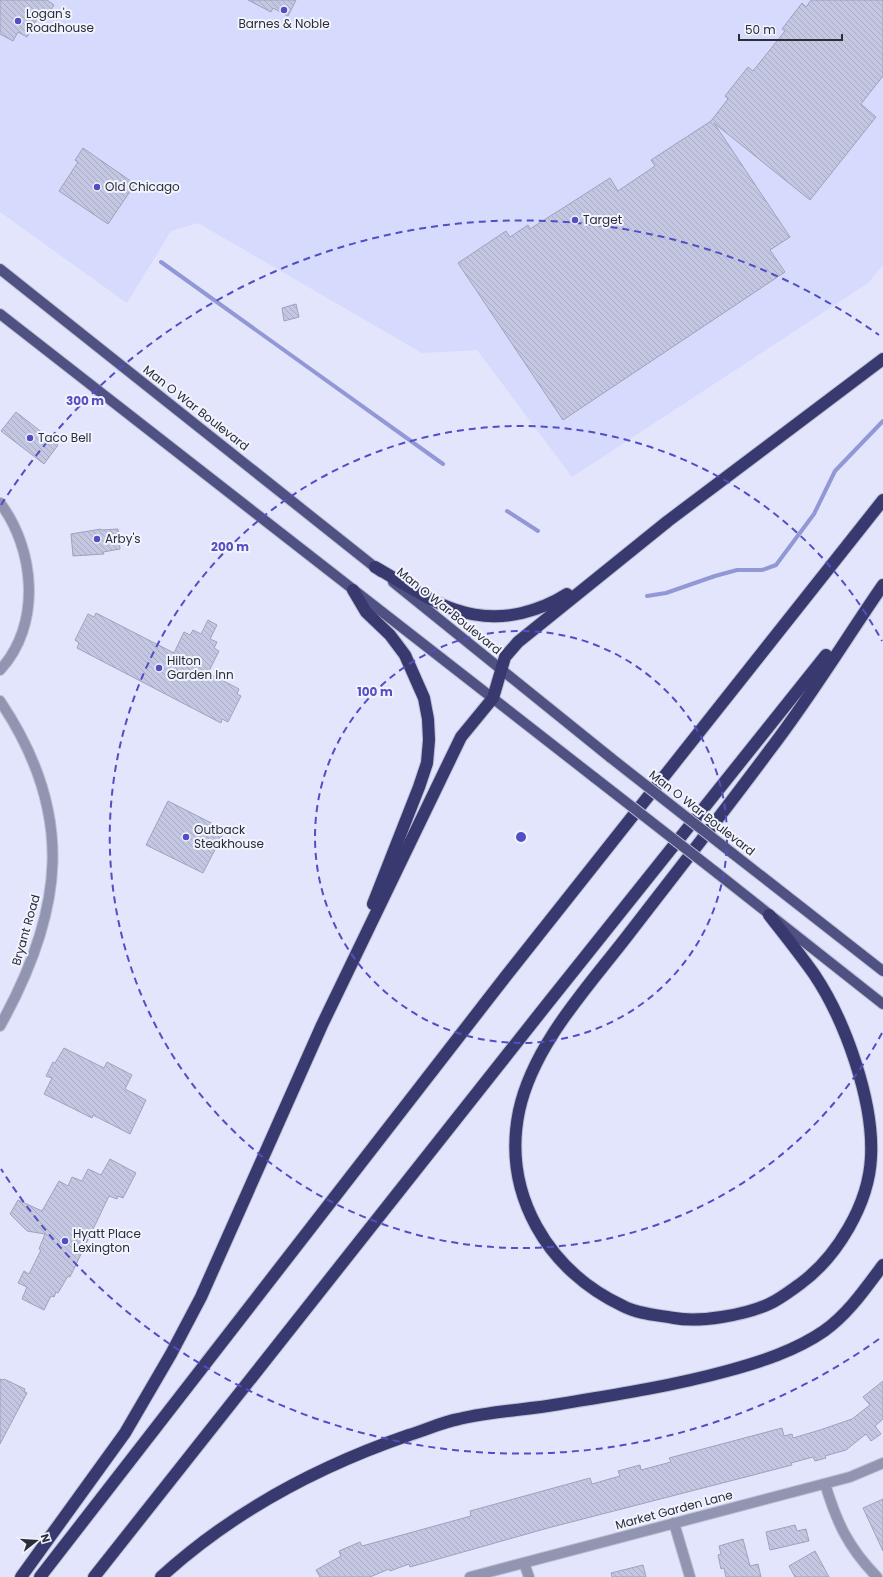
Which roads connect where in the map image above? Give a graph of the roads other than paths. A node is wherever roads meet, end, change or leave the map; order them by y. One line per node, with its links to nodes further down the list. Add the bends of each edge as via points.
1 (0, 269): 6 (main road, Man O War Boulevard)
2 (0, 314): 9 (main road)
3 (883, 359): 7 (highway)
4 (883, 500): 25 (highway, via 506,976)
5 (0, 503): 10 (street, via 19,534 29,579 22,635 14,652)
6 (375, 567): 7 (highway, via 444,606 478,616 495,617 537,609); 11 (main road, Man O War Boulevard)
7 (606, 570): 11 (highway, via 518,642 505,657)
8 (883, 584): 14 (highway, via 772,747 546,1044 532,1074 520,1110 516,1146 519,1185 535,1227 567,1268 626,1308 681,1320 741,1313 769,1304 810,1276 828,1257 842,1239 863,1197 871,1158 868,1119 859,1074 837,1017 815,976); 26 (highway)
9 (353, 590): 12 (main road); 16 (highway, via 366,612 390,635 405,655 424,698 429,740 427,763 419,787)
10 (0, 670)
11 (501, 671): 12 (highway); 15 (main road, Man O War Boulevard, bridge)
12 (493, 698): 14 (main road, bridge); 16 (highway, via 461,737)
13 (0, 701): 18 (street, Bryant Road, via 38,771 52,834 53,858 50,899 32,961)
14 (769, 915): 17 (main road)
15 (883, 971)
16 (335, 999): 24 (highway, via 201,1297 171,1354 125,1433)
17 (883, 1004)
18 (0, 1026)
19 (883, 1265): 27 (highway, via 850,1308 824,1331 801,1344 755,1363 698,1379 458,1419 377,1446 332,1466 228,1523 187,1553)
20 (883, 1463): 21 (street, Market Garden Lane)
21 (825, 1484): 22 (street, Market Garden Lane); 31 (street, via 843,1534 855,1553)
22 (674, 1523): 23 (street, Market Garden Lane); 30 (street)
23 (524, 1563): 28 (street, Market Garden Lane); 29 (street)
24 (21, 1577)
25 (40, 1577)
26 (94, 1577)
27 (161, 1577)
28 (470, 1577)
29 (529, 1577)
30 (690, 1577)
31 (877, 1577)

